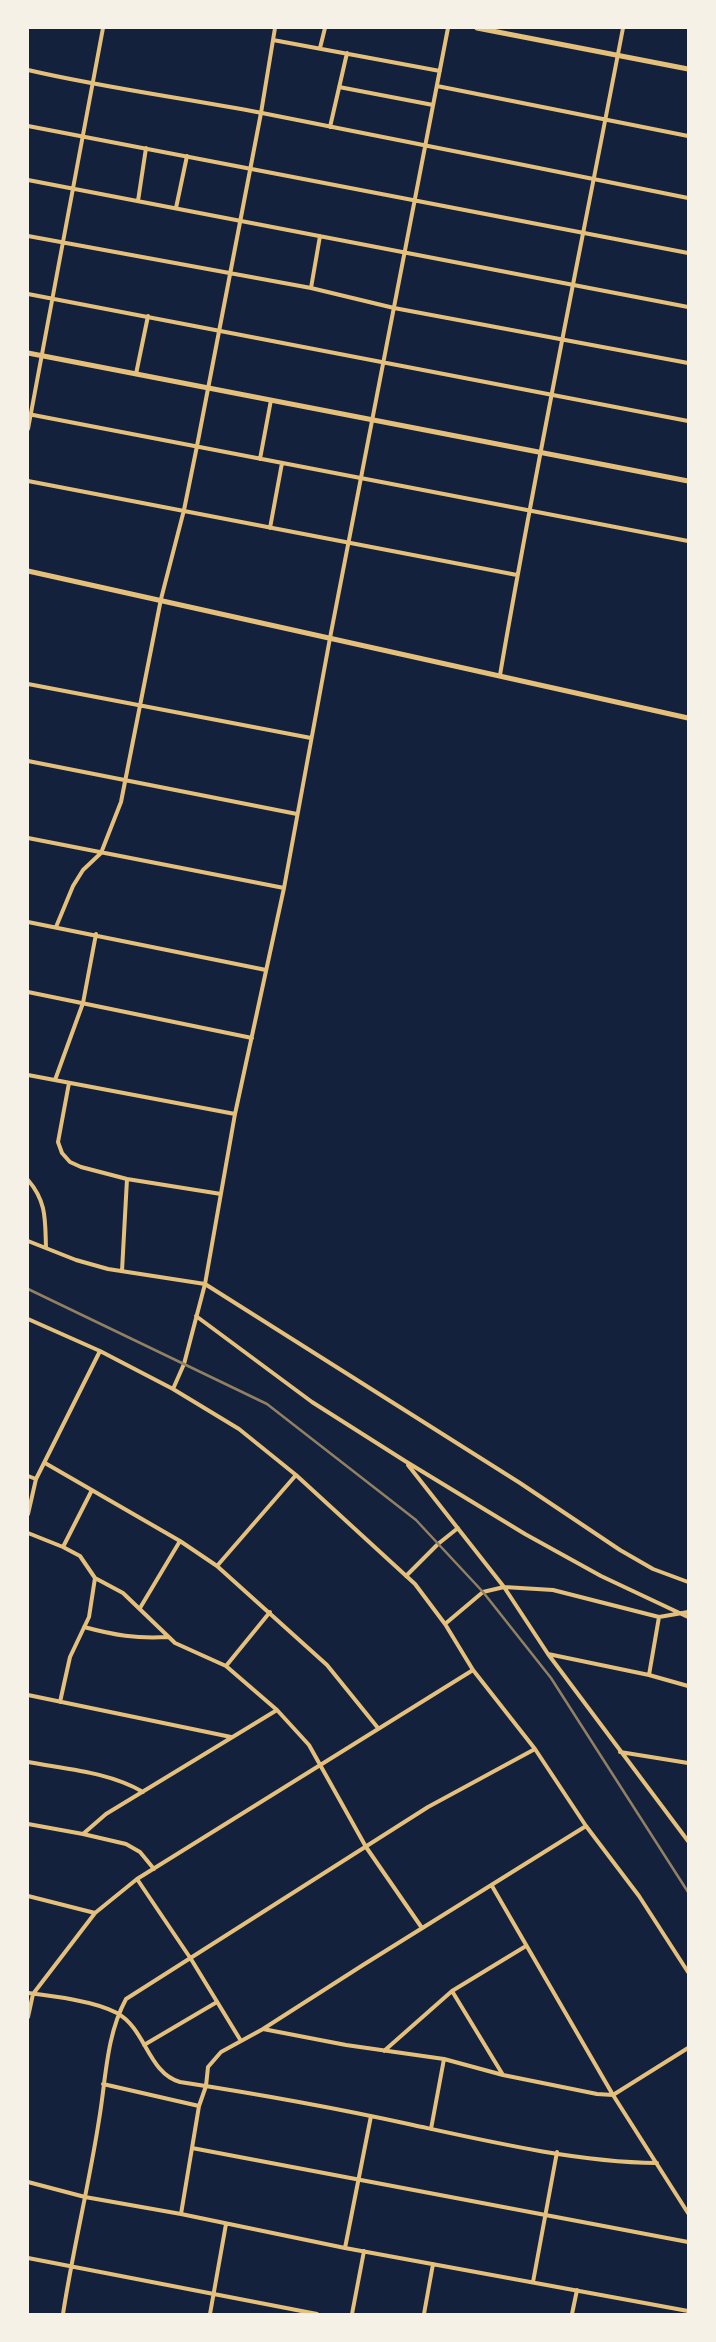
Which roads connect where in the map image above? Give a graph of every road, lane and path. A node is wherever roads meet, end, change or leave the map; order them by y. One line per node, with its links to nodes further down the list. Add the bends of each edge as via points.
1 (103, 28): 14 (street)
2 (275, 28): 7 (street)
3 (325, 28): 8 (street)
4 (448, 28): 13 (street)
5 (477, 28): 10 (street)
6 (623, 28): 10 (street)
7 (273, 40): 8 (street); 18 (street)
8 (320, 48): 9 (street)
9 (347, 53): 13 (street); 16 (street)
10 (618, 55): 11 (street); 19 (street)
11 (688, 68)
12 (28, 70): 14 (street)
13 (440, 71): 15 (street)
14 (94, 85): 18 (street); 22 (street)
15 (437, 86): 17 (street); 19 (street)
16 (339, 87): 17 (street); 21 (street)
17 (433, 105): 24 (street)
18 (261, 112): 21 (street); 27 (street)
19 (605, 119): 23 (street); 29 (street)
20 (28, 126): 22 (street)
21 (330, 127): 24 (street)
22 (84, 136): 25 (street); 30 (street)
23 (688, 136)
24 (425, 147): 29 (street); 32 (street)
25 (146, 148): 26 (street); 33 (street)
26 (188, 156): 27 (street); 34 (street)
27 (250, 168): 32 (street); 35 (street)
28 (28, 180): 30 (street)
29 (594, 180): 31 (street); 36 (street)
30 (74, 189): 33 (street); 39 (street)
31 (688, 198)
32 (415, 199): 36 (street); 40 (street)
33 (138, 201): 34 (street)
34 (176, 208): 35 (street)
35 (240, 220): 38 (street); 42 (street)
36 (584, 233): 41 (street); 43 (street)
37 (28, 236): 39 (street)
38 (320, 236): 40 (street); 44 (street)
39 (62, 243): 42 (street); 46 (street)
40 (406, 252): 43 (street); 48 (street)
41 (688, 253)
42 (230, 274): 44 (street); 50 (street)
43 (573, 286): 47 (street); 51 (street)
44 (311, 288): 48 (street)
45 (28, 294): 46 (street)
46 (52, 298): 49 (street); 53 (street)
47 (688, 307)
48 (394, 308): 51 (street); 54 (street)
49 (148, 316): 50 (street); 56 (street)
50 (219, 330): 54 (street); 57 (street)
51 (564, 338): 55 (street); 58 (street)
52 (28, 353): 53 (street)
53 (40, 355): 56 (street); 60 (street)
54 (384, 362): 58 (street); 61 (street)
55 (688, 363)
56 (136, 374): 57 (street)
57 (208, 388): 59 (street); 64 (street)
58 (553, 394): 62 (street); 65 (street)
59 (271, 400): 61 (street); 66 (street)
60 (28, 414): 63 (street); 64 (street)
61 (373, 420): 65 (street); 68 (street)
62 (688, 421)
63 (28, 429)
64 (197, 446): 66 (street); 71 (street)
65 (540, 452): 70 (street); 72 (street)
66 (260, 459): 67 (street)
67 (282, 463): 68 (street); 73 (street)
68 (361, 478): 72 (street); 75 (street)
69 (28, 481): 71 (street)
70 (688, 481)
71 (184, 510): 73 (street); 78 (street)
72 (529, 510): 74 (street); 77 (street)
73 (270, 528): 75 (street)
74 (688, 541)
75 (349, 542): 77 (street); 79 (street)
76 (28, 571): 78 (street)
77 (517, 575): 80 (street)
78 (161, 599): 79 (street); 82 (street)
79 (330, 638): 80 (street); 84 (street)
80 (500, 675): 83 (street)
81 (28, 684): 82 (street)
82 (139, 704): 84 (street); 86 (street)
83 (688, 718)
84 (311, 738): 87 (street)
85 (28, 761): 86 (street)
86 (125, 781): 87 (street); 89 (street, via 117,816)
87 (297, 814): 90 (street)
88 (28, 838): 89 (street)
89 (102, 853): 90 (street); 92 (street, via 83,870 73,886)
90 (284, 888): 94 (street)
91 (28, 922): 92 (street)
92 (56, 927): 93 (street)
93 (96, 934): 94 (street); 96 (street)
94 (266, 970): 97 (street)
95 (28, 992): 96 (street)
96 (82, 1003): 97 (street); 99 (street)
97 (252, 1038): 101 (street)
98 (28, 1075): 99 (street)
99 (55, 1080): 100 (street)
100 (70, 1083): 101 (street); 102 (street, via 58,1135 62,1153 76,1165)
101 (236, 1114): 104 (street)
102 (127, 1179): 104 (street); 107 (street)
103 (28, 1180): 106 (street, via 38,1192 44,1209)
104 (221, 1194): 108 (street)
105 (28, 1241): 106 (street)
106 (46, 1248): 107 (street, via 76,1260)
107 (122, 1271): 108 (street)
108 (205, 1284): 109 (street); 127 (street, via 620,1550 653,1570)
109 (196, 1316): 112 (street, via 184,1364); 113 (street, via 312,1402)
110 (28, 1319): 111 (street)
111 (100, 1351): 112 (street); 114 (street)
112 (173, 1389): 115 (street, via 239,1429)
113 (405, 1461): 120 (street); 132 (street, via 525,1534 601,1576)
114 (45, 1463): 117 (street); 118 (street)
115 (296, 1475): 124 (street); 125 (street)
116 (28, 1476): 117 (street)
117 (36, 1479): 119 (street)
118 (92, 1490): 122 (street); 123 (street)
119 (28, 1514)
120 (458, 1528): 125 (street); 128 (street)
121 (28, 1533): 123 (street)
122 (180, 1541): 124 (street); 129 (street)
123 (63, 1547): 126 (street, via 85,1561)
124 (217, 1566): 130 (street)
125 (406, 1576): 135 (street)
126 (95, 1578): 129 (street, via 123,1593); 136 (street)
127 (688, 1582)
128 (504, 1587): 133 (street, via 554,1590); 135 (street, via 483,1592); 138 (street)
129 (140, 1608): 137 (street)
130 (270, 1612): 139 (street); 146 (street, via 327,1665)
131 (688, 1612): 132 (street)
132 (680, 1613): 133 (street); 134 (street)
133 (659, 1617): 141 (street)
134 (688, 1617)
135 (444, 1624): 140 (street)
136 (84, 1627): 137 (street, via 121,1637); 144 (street, via 70,1657)
137 (168, 1637): 139 (street, via 196,1654)
138 (548, 1654): 141 (street); 149 (street)
139 (226, 1666): 145 (street)
140 (473, 1670): 146 (street); 148 (street)
141 (649, 1675): 142 (street)
142 (688, 1686)
143 (28, 1695): 144 (street)
144 (60, 1702): 147 (street)
145 (277, 1710): 147 (street); 151 (street)
146 (378, 1728): 151 (street)
147 (231, 1737): 153 (street)
148 (535, 1750): 155 (street); 160 (street, via 428,1807)
149 (620, 1752): 152 (street); 156 (street)
150 (28, 1762): 153 (street, via 114,1779)
151 (321, 1763): 160 (street); 161 (street)
152 (688, 1763)
153 (143, 1792): 158 (street, via 106,1814)
154 (28, 1824): 158 (street)
155 (586, 1826): 163 (street); 169 (street, via 639,1896)
156 (681, 1832): 157 (street); 159 (street)
157 (688, 1833)
158 (83, 1834): 161 (street, via 133,1847)
159 (688, 1841)
160 (366, 1847): 166 (street); 168 (street)
161 (154, 1869): 162 (street)
162 (137, 1879): 165 (street); 168 (street)
163 (492, 1886): 166 (street); 167 (street)
164 (28, 1896): 165 (street)
165 (95, 1913): 172 (street)
166 (422, 1928): 176 (street)
167 (526, 1946): 170 (street); 185 (street)
168 (191, 1959): 173 (street); 174 (street, via 126,1999)
169 (688, 1972)
170 (452, 1991): 180 (street); 182 (street)
171 (28, 1993): 172 (street)
172 (33, 1994): 174 (street); 175 (street)
173 (217, 2002): 177 (street); 178 (street)
174 (118, 2013): 178 (street); 183 (street)
175 (28, 2017)
176 (263, 2030): 177 (street); 180 (street)
177 (241, 2041): 184 (street, via 211,2062)
178 (144, 2045): 184 (street, via 164,2076)
179 (688, 2048): 185 (street)
180 (384, 2051): 181 (street)
181 (444, 2059): 182 (street); 188 (street)
182 (503, 2075): 185 (street, via 576,2091)
183 (103, 2084): 186 (street); 194 (street)
184 (206, 2086): 186 (street); 187 (street)
185 (613, 2095): 191 (street)
186 (199, 2106): 189 (street)
187 (371, 2116): 188 (street); 192 (street)
188 (431, 2129): 190 (street)
189 (192, 2148): 192 (street); 196 (street)
190 (557, 2152): 191 (street, via 608,2161); 197 (street)
191 (657, 2163): 195 (street)
192 (360, 2179): 197 (street); 200 (street)
193 (28, 2182): 194 (street)
194 (85, 2197): 196 (street); 204 (street)
195 (688, 2213)
196 (181, 2214): 198 (street)
197 (545, 2214): 199 (street); 205 (street)
198 (226, 2224): 200 (street); 207 (street)
199 (688, 2242)
200 (345, 2248): 201 (street)
201 (364, 2252): 203 (street); 212 (street)
202 (28, 2258): 204 (street)
203 (433, 2264): 205 (street); 213 (street)
204 (72, 2267): 207 (street); 209 (street)
205 (533, 2282): 206 (street)
206 (577, 2290): 208 (street); 214 (street)
207 (214, 2295): 210 (street); 211 (street)
208 (688, 2311)
209 (62, 2314)
210 (210, 2314)
211 (317, 2314)
212 (352, 2314)
213 (424, 2314)
214 (572, 2314)

